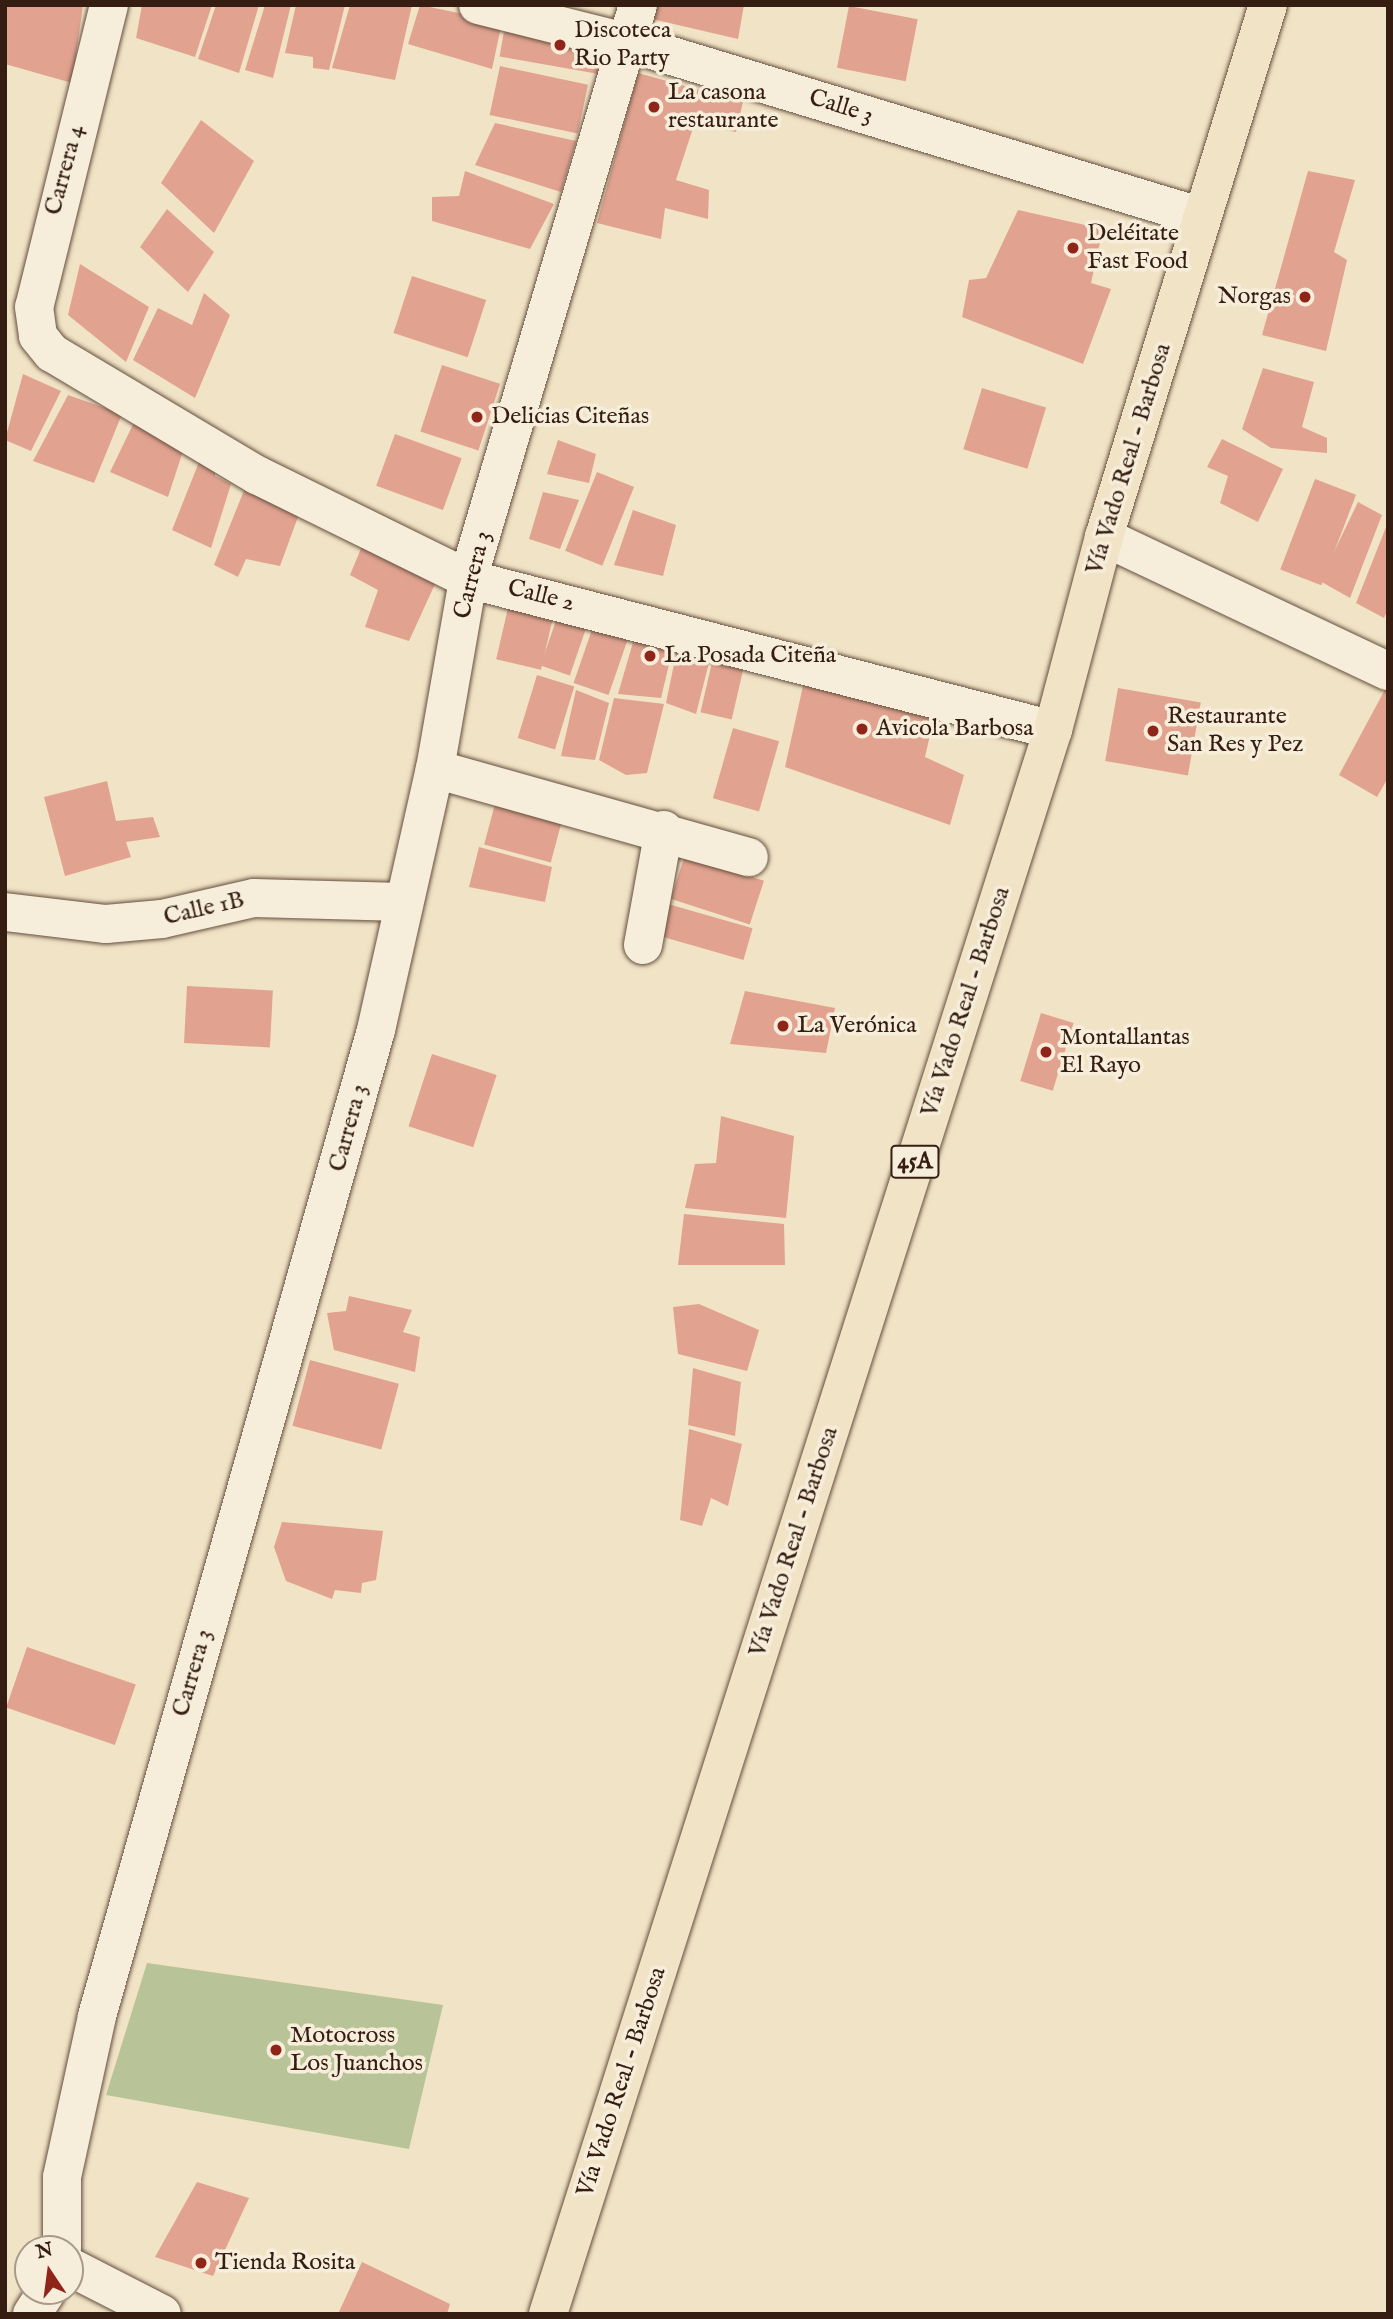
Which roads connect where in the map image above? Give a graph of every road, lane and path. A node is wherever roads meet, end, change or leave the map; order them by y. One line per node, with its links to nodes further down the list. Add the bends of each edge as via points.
1 (109, 5): 7 (street, Carrera 4, via 49,233 34,307)
2 (478, 5): 5 (street, Calle 3)
3 (638, 5): 5 (street, Carrera 3)
4 (1268, 5): 6 (highway, Vía Vado Real - Barbosa / 45A)
5 (629, 43): 6 (street, Calle 3); 9 (street, Carrera 3)
6 (1202, 217): 8 (highway, Vía Vado Real - Barbosa / 45A)
7 (38, 336): 9 (street, Calle 2, via 52,353 199,444)
8 (1104, 537): 10 (street); 11 (highway, Vía Vado Real - Barbosa / 45A)
9 (468, 579): 11 (street, Calle 2); 12 (street, Carrera 3)
10 (1388, 671)
11 (1053, 730): 21 (highway, Vía Vado Real - Barbosa / 45A)
12 (435, 769): 13 (street); 15 (street, Carrera 3)
13 (664, 830): 14 (street); 17 (street)
14 (748, 857)
15 (404, 902): 16 (street, Calle 1B, via 254,898 162,919 106,924); 18 (street, Carrera 3, via 336,1178 97,2016 62,2177)
16 (5, 912)
17 (643, 945)
18 (62, 2235)
19 (84, 2274): 20 (street)
20 (162, 2314)
21 (548, 2314)

